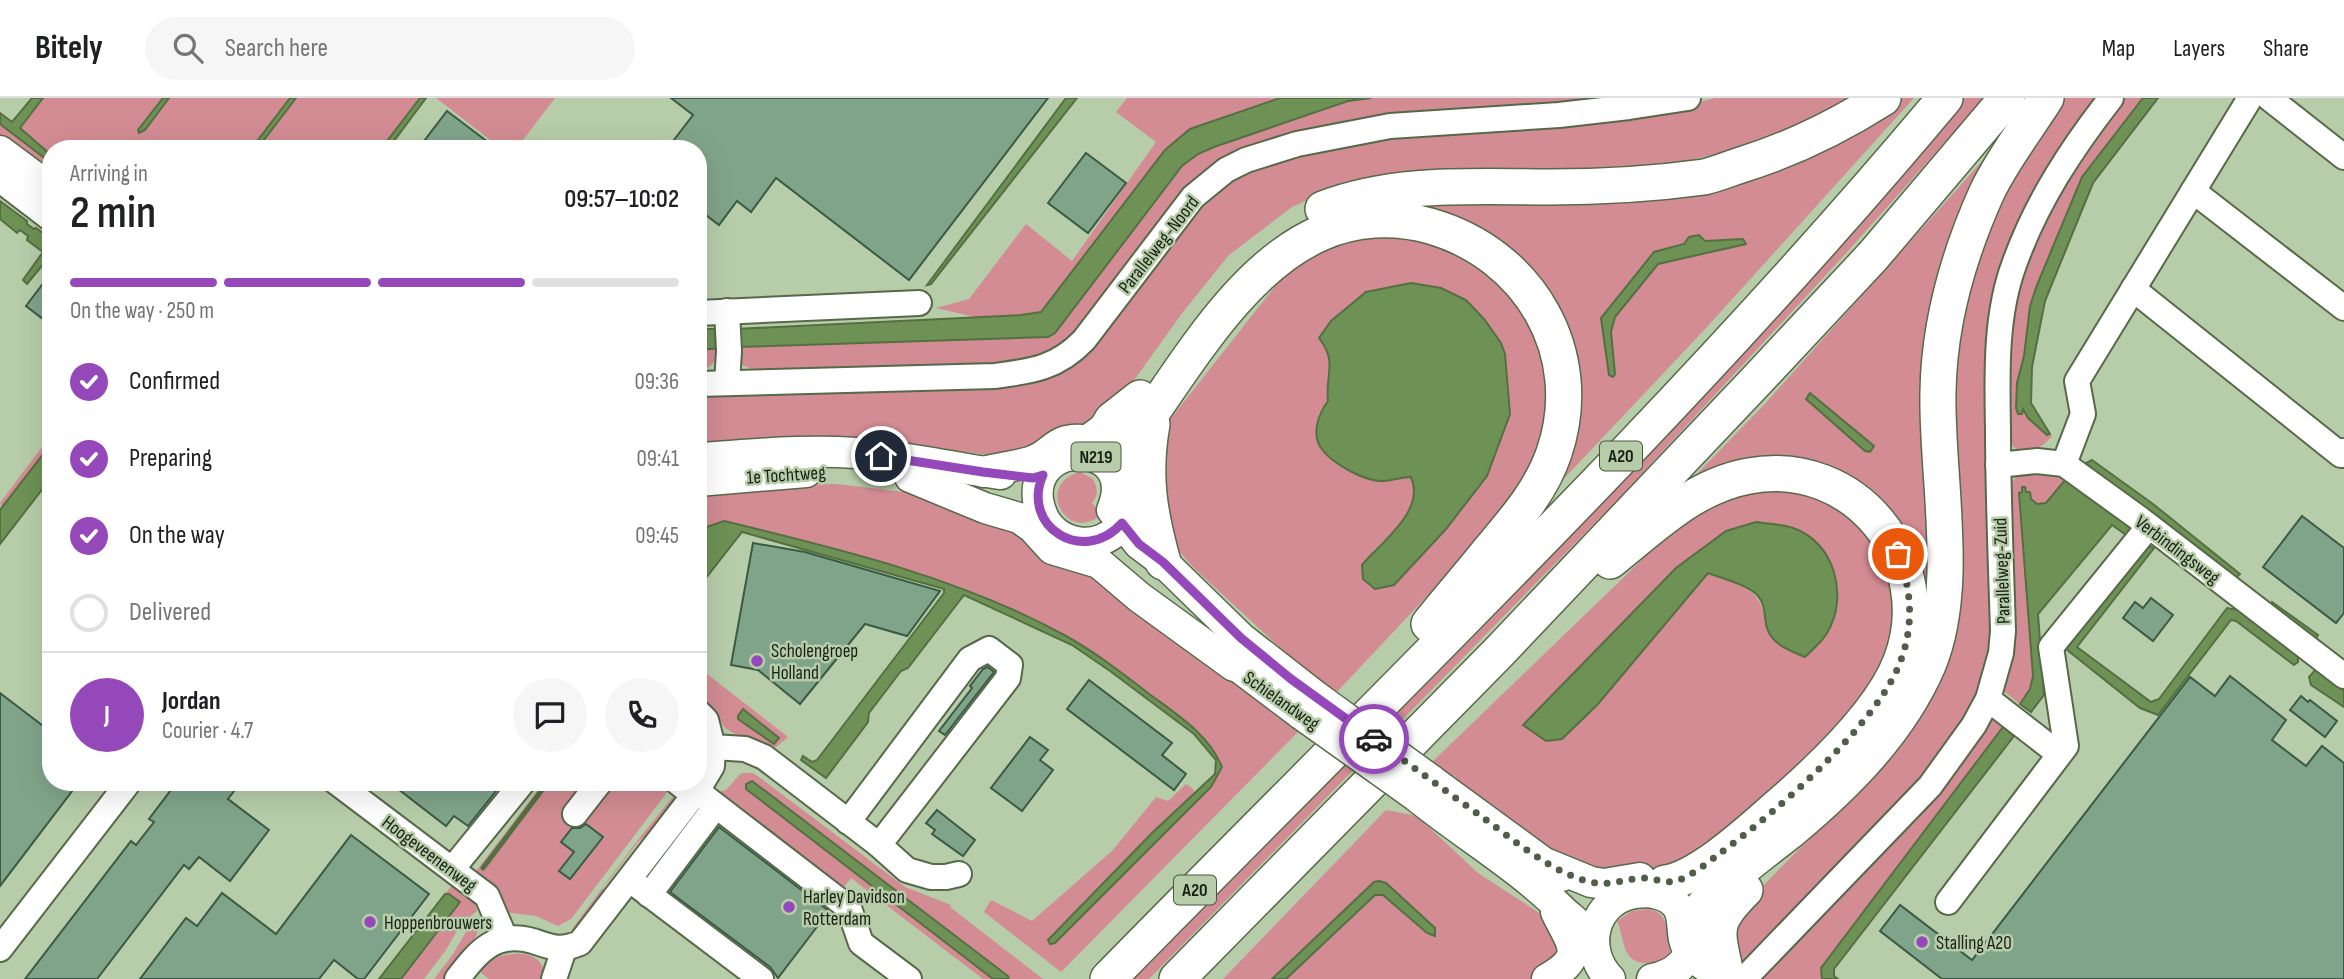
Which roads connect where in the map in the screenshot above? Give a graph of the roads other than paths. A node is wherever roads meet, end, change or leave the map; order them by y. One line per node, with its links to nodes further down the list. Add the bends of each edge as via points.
1 (1688, 98): 20 (street, Parallelweg-Noord, via 1559,114 1391,126 1297,144 1246,160 1193,197 1084,340 1042,369 996,376)
2 (1883, 98): 22 (highway, A20, via 1830,130 1773,155 1706,176 1554,187 1409,189 1338,203 1295,222 1251,254 1190,326)
3 (1945, 98): 50 (highway, A20, via 1732,340)
4 (2007, 98): 34 (highway, A20, via 1873,256)
5 (2046, 98): 49 (highway, via 1988,191 1957,270 1942,340 1938,392 1944,589 1929,662 1889,732)
6 (2111, 98): 27 (street, Parallelweg-Zuid, via 2042,200 2014,263 2000,329)
7 (2250, 98): 13 (street)
8 (2269, 98): 10 (street)
9 (0, 151): 12 (main road)
10 (2344, 157)
11 (0, 180): 14 (street)
12 (42, 182)
13 (2193, 191): 15 (street); 17 (street)
14 (42, 212)
15 (2133, 289): 24 (street, via 2342,455); 26 (street, via 2077,381 2083,414)
16 (919, 303): 19 (street)
17 (2344, 308)
18 (707, 315): 19 (street)
19 (727, 318): 20 (street)
20 (727, 383): 21 (street, Parallelweg-Noord)
21 (707, 384)
22 (1148, 403): 23 (highway, A20, via 1135,439); 33 (highway, A20, via 1149,511); 50 (highway, A20, via 1273,261 1321,233 1359,221 1413,222 1466,239 1510,269 1543,313 1556,342 1564,393 1561,423 1554,453 1533,496)
23 (1103, 452): 29 (main road, N219, via 1081,440 1062,442 1045,452); 31 (main road, N219, via 1131,488)
24 (2344, 452)
25 (707, 457): 29 (main road, 1e Tochtweg, via 854,453)
26 (2064, 464): 27 (street); 32 (street, Verbindingsweg)
27 (1998, 465): 37 (street, Parallelweg-Zuid, via 2003,631)
28 (910, 477): 29 (main road, 1e Tochtweg, via 979,489); 30 (main road, 1e Tochtweg, via 810,471); 35 (main road, via 1019,518 1052,549 1099,563)
29 (1040, 479): 31 (main road, via 1044,519 1065,538 1082,542)
30 (707, 480)
31 (1115, 521): 33 (main road, Schielandweg); 35 (main road, Schielandweg, via 1122,556 1188,626)
32 (2149, 526): 36 (street, Verbindingsweg); 41 (street, via 2051,648 2066,746)
33 (1163, 562): 38 (main road, Schielandweg)
34 (1499, 652): 59 (highway, A20, via 1675,509 1704,491 1747,476 1785,473 1828,483 1856,501 1890,539 1908,582 1909,629 1885,694 1789,797 1730,846 1677,881); 70 (highway, A20)
35 (1234, 666): 38 (main road, Schielandweg)
36 (2344, 676)
37 (1987, 699): 41 (street); 64 (street, Parallelweg-Zuid, via 1930,786)
38 (1309, 706): 43 (main road, Schielandweg, bridge)
39 (707, 724): 40 (street)
40 (713, 747): 42 (street); 52 (street, via 745,749 764,757)
41 (2059, 754): 58 (street)
42 (707, 775)
43 (1424, 788): 57 (main road, Schielandweg); 61 (main road, Schielandweg, via 1547,864 1589,896)
44 (122, 791): 62 (street)
45 (348, 791): 54 (street, Hoogeveenenweg)
46 (516, 791): 54 (street)
47 (593, 791): 51 (street)
48 (696, 794): 56 (street); 68 (street, via 849,908 861,943)
49 (1829, 797): 59 (highway, via 1717,891); 64 (highway, via 1723,915 1717,936)
50 (1282, 802): 69 (highway, A20)
51 (575, 814)
52 (848, 822): 53 (street); 53 (street, via 970,659 989,649 1010,665 1008,678)
53 (879, 845): 55 (street, via 907,870 931,877)
54 (453, 868): 60 (street, Hoogeveenenweg, via 487,896)
55 (959, 874)
56 (640, 887): 63 (street, via 580,943); 67 (street)
57 (1546, 893): 61 (main road, Schielandweg, via 1570,904); 71 (main road, via 1570,936 1572,951 1565,967)
58 (1948, 902)
59 (1678, 935): 61 (main road, via 1643,878); 64 (main road, via 1714,971)
60 (505, 938): 63 (street); 65 (street, via 486,946)
61 (1602, 938): 72 (main road, via 1615,967)
62 (0, 949)
63 (564, 949): 66 (street)
64 (1735, 977)
65 (457, 979)
66 (554, 979)
67 (761, 979)
68 (909, 979)
69 (1108, 979)
70 (1177, 979)
71 (1547, 979)
72 (1632, 979)

